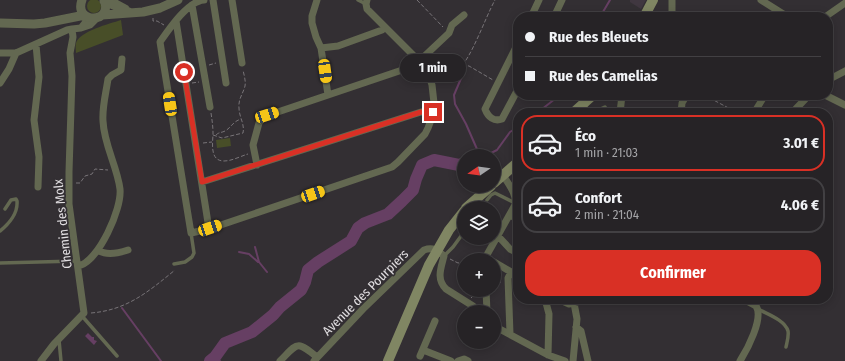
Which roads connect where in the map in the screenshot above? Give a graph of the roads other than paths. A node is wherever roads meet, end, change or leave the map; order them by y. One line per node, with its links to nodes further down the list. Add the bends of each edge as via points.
1 (104, 0): 25 (street); 28 (street, via 105,8)
2 (114, 0): 18 (lane)
3 (178, 0): 18 (street)
4 (204, 0): 17 (street)
5 (213, 0): 46 (street)
6 (232, 0): 42 (street)
7 (317, 0): 36 (street, via 312,19)
8 (358, 0): 15 (lane)
9 (539, 0): 19 (street)
10 (562, 0): 20 (street)
11 (653, 0): 21 (main road)
12 (672, 0): 22 (street)
13 (761, 0): 23 (street)
14 (80, 2): 27 (street); 29 (street)
15 (366, 2): 32 (street, via 367,9)
16 (845, 3): 24 (street)
17 (192, 5): 30 (street); 53 (street)
18 (143, 12): 25 (street)
19 (533, 12)
20 (556, 12)
21 (647, 12)
22 (672, 12)
23 (780, 12)
24 (832, 12)
25 (130, 13): 28 (street)
26 (464, 15): 41 (street)
27 (86, 16): 28 (street); 29 (street); 33 (street)
28 (100, 16): 33 (street, via 90,25)
29 (55, 21): 31 (street, via 34,24)
30 (176, 21): 60 (street); 75 (street, via 160,42)
31 (0, 22)
32 (385, 27): 36 (street, via 338,46); 41 (street)
33 (81, 28): 34 (street)
34 (72, 30): 35 (street); 83 (street, Chemin des Molx, via 69,182)
35 (36, 45): 38 (street); 61 (street, via 39,77 34,120 39,157)
36 (321, 48): 47 (street)
37 (0, 53): 38 (street)
38 (16, 53): 45 (street)
39 (513, 53): 48 (street, via 486,109 487,114 491,118 502,119)
40 (122, 59): 78 (street, via 121,70 108,79 103,112 105,136 119,183 120,196 110,228)
41 (420, 62): 47 (street); 56 (street, via 429,76 434,94)
42 (242, 63)
43 (845, 71): 44 (street)
44 (833, 77)
45 (0, 83)
46 (226, 83)
47 (328, 95): 57 (street, via 263,117 253,145)
48 (513, 99)
49 (833, 99): 52 (street)
50 (588, 100): 54 (main road)
51 (804, 100): 55 (street)
52 (845, 105)
53 (210, 107)
54 (580, 108)
55 (797, 108)
56 (433, 112): 57 (street, via 421,112); 72 (street, via 425,134 395,165)
57 (257, 165): 60 (street)
58 (513, 168): 59 (main road)
59 (503, 175): 62 (street)
60 (202, 182): 72 (street)
61 (38, 187)
62 (513, 190)
63 (483, 193): 65 (main road)
64 (487, 200): 66 (lane, via 495,193)
65 (474, 201)
66 (513, 202)
67 (513, 208): 69 (street)
68 (5, 209): 73 (lane, via 11,200 16,199 17,206 11,220)
69 (510, 215): 70 (street); 74 (street)
70 (513, 216)
71 (457, 223): 81 (main road)
72 (210, 228): 75 (street)
73 (0, 231)
74 (501, 231)
75 (191, 233): 84 (lane, via 193,255 185,262)
76 (501, 239): 80 (street)
77 (457, 242): 81 (lane, via 453,247)
78 (98, 250): 79 (street, via 108,253); 83 (street, via 86,263)
79 (128, 250)
80 (513, 250)
81 (440, 253): 90 (street, via 441,283 446,290); 101 (street, Avenue des Pourpiers, via 430,248 424,250); 105 (main road, via 429,265)
82 (0, 263): 83 (lane)
83 (78, 263): 92 (street, Chemin des Molx)
84 (174, 264)
85 (501, 266): 86 (street)
86 (511, 272): 96 (street, via 508,278)
87 (546, 304): 99 (street, via 549,314)
88 (577, 304): 94 (street)
89 (752, 304): 91 (street)
90 (471, 305)
91 (758, 309): 98 (lane, via 785,326 788,331); 112 (street, via 759,314 750,343)
92 (83, 313): 97 (street); 100 (lane)
93 (435, 321): 106 (street, via 421,353)
94 (576, 327): 110 (street); 111 (street, via 581,331)
95 (501, 330): 96 (street)
96 (510, 334): 99 (street)
97 (59, 339): 102 (street); 103 (lane)
98 (786, 347)
99 (548, 355): 109 (street)
100 (117, 356)
101 (316, 359): 104 (street, via 304,346 297,346)
102 (41, 361)
103 (61, 361)
104 (280, 361)
105 (388, 361)
106 (451, 361)
107 (458, 361): 108 (street)
108 (468, 361)
109 (565, 361)
110 (573, 361)
111 (588, 361)
112 (740, 361)

